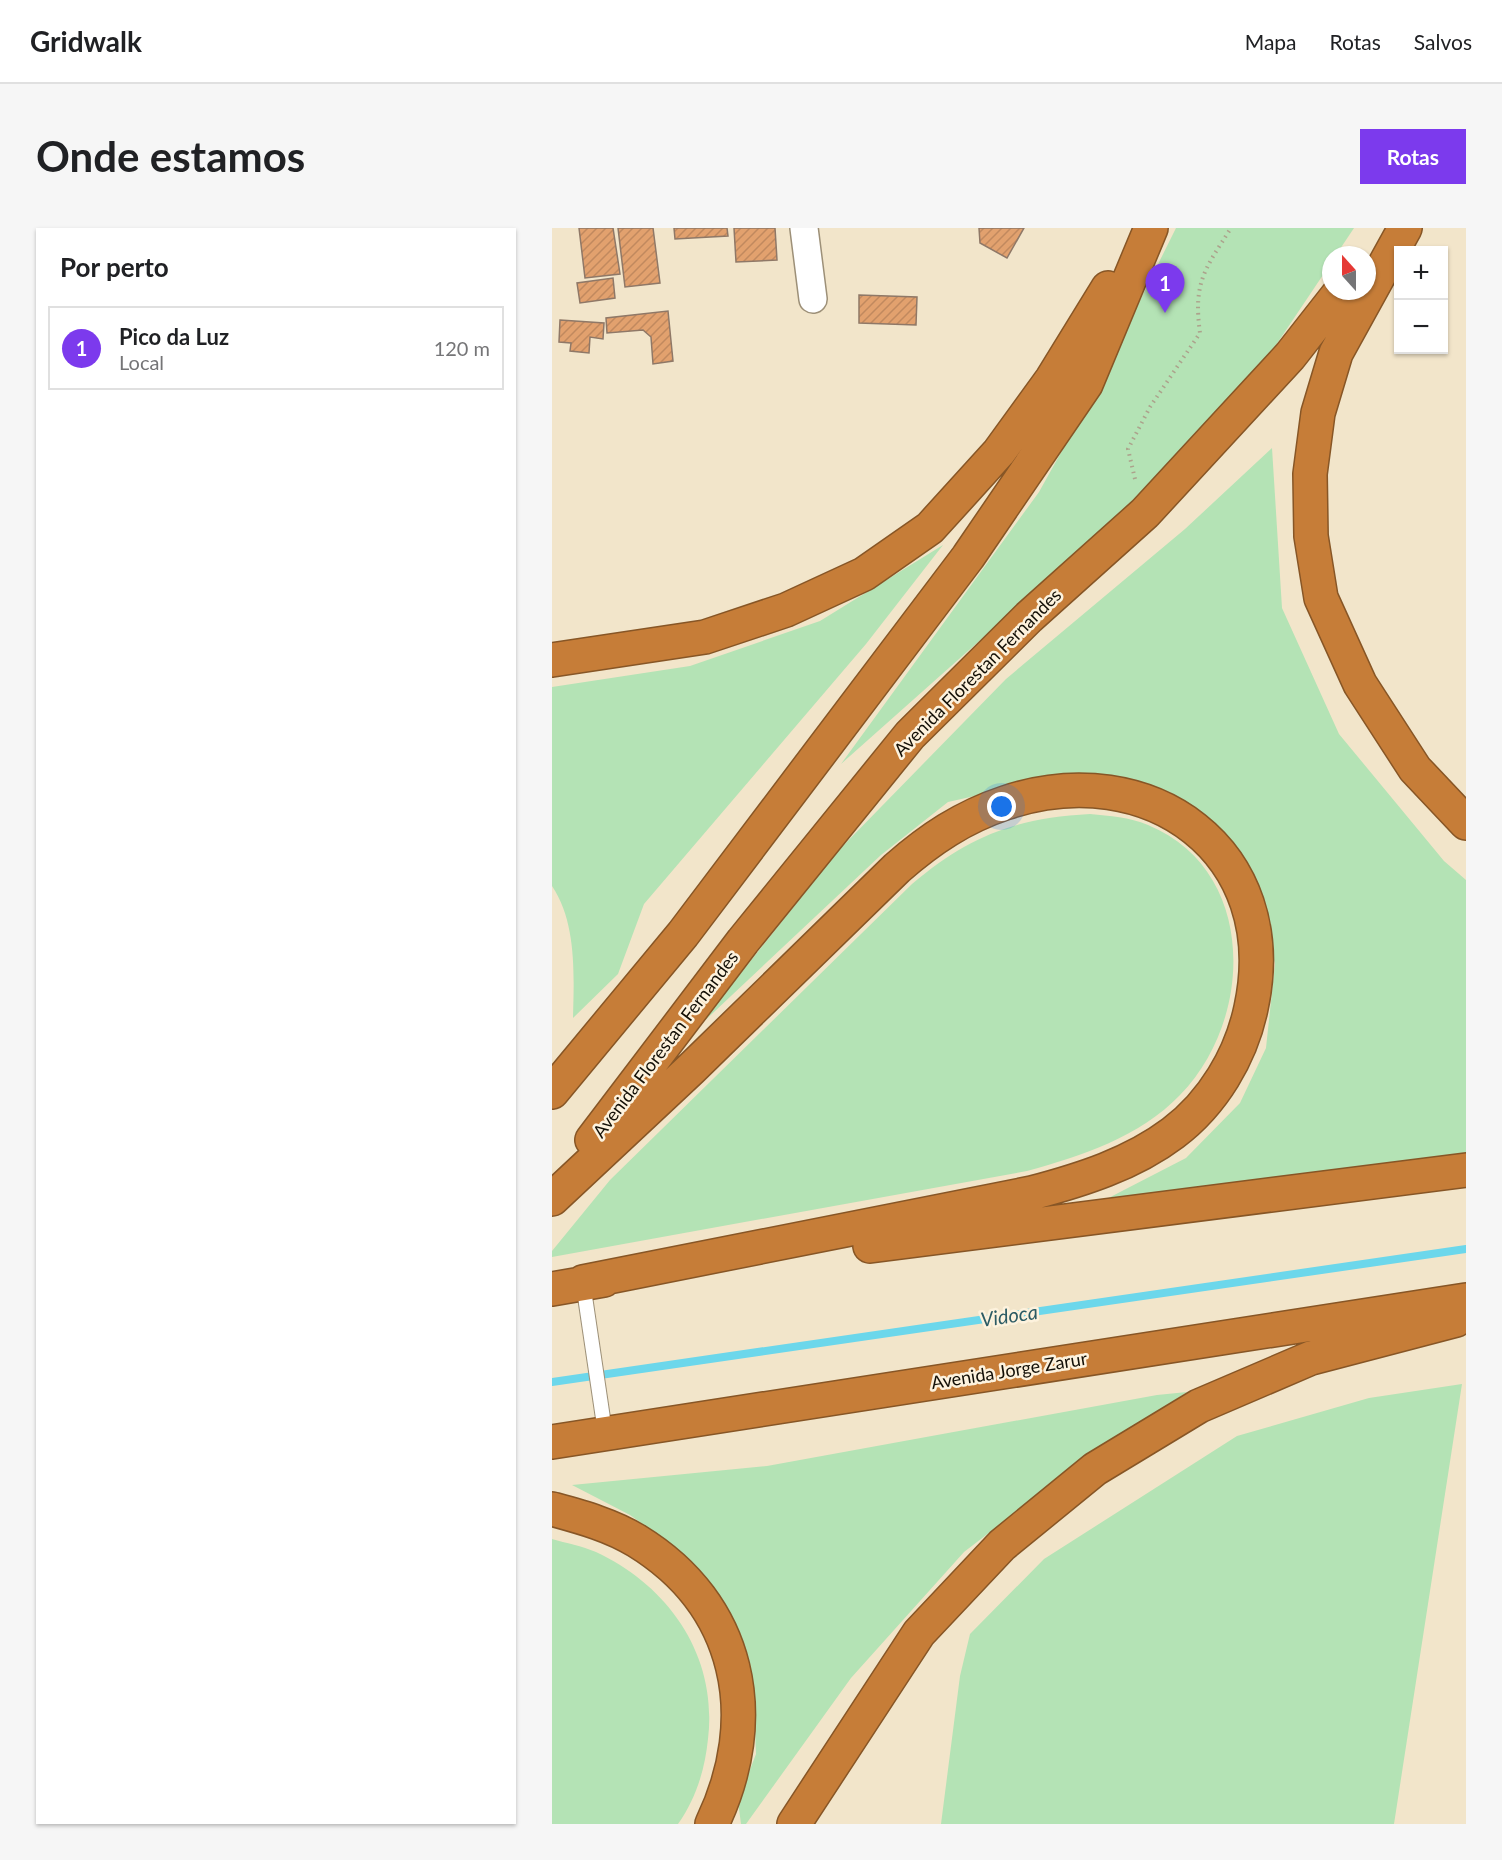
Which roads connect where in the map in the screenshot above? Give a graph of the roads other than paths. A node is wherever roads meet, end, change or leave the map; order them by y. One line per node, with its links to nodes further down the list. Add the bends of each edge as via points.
1 (804, 228): 7 (street)
2 (1145, 228): 9 (highway, via 1052,379 999,452 930,528 864,574 786,610 705,637)
3 (1151, 228): 11 (highway, via 1086,384 968,557 683,934)
4 (1391, 228): 6 (highway)
5 (1404, 228): 10 (highway, via 1336,353 1318,413 1310,474 1311,536 1321,598 1360,684 1415,769)
6 (1376, 247)
7 (813, 299)
8 (1334, 300): 13 (highway, Avenida Florestan Fernandes, via 1290,356 1145,513 1029,617 910,735 743,941)
9 (552, 660)
10 (1466, 823)
11 (552, 1092)
12 (1466, 1170): 15 (highway)
13 (552, 1192)
14 (552, 1198): 15 (highway, via 897,868 929,840 966,818 1006,802 1048,793 1091,791 1133,795 1189,823 1221,853 1236,875 1254,926 1257,959 1248,1025 1219,1084 1173,1133 1129,1159 1082,1179 1032,1193)
15 (567, 1286): 18 (lane)
16 (1466, 1300): 18 (highway, Avenida Jorge Zarur)
17 (1466, 1317): 22 (highway, via 1311,1358 1199,1406 1095,1469 1002,1545 919,1633)
18 (605, 1432): 19 (highway, Avenida Jorge Zarur)
19 (552, 1442)
20 (552, 1509): 21 (highway, via 605,1524 637,1541 680,1575 714,1617 729,1652 737,1688 739,1725 735,1762)
21 (712, 1824)
22 (794, 1824)

